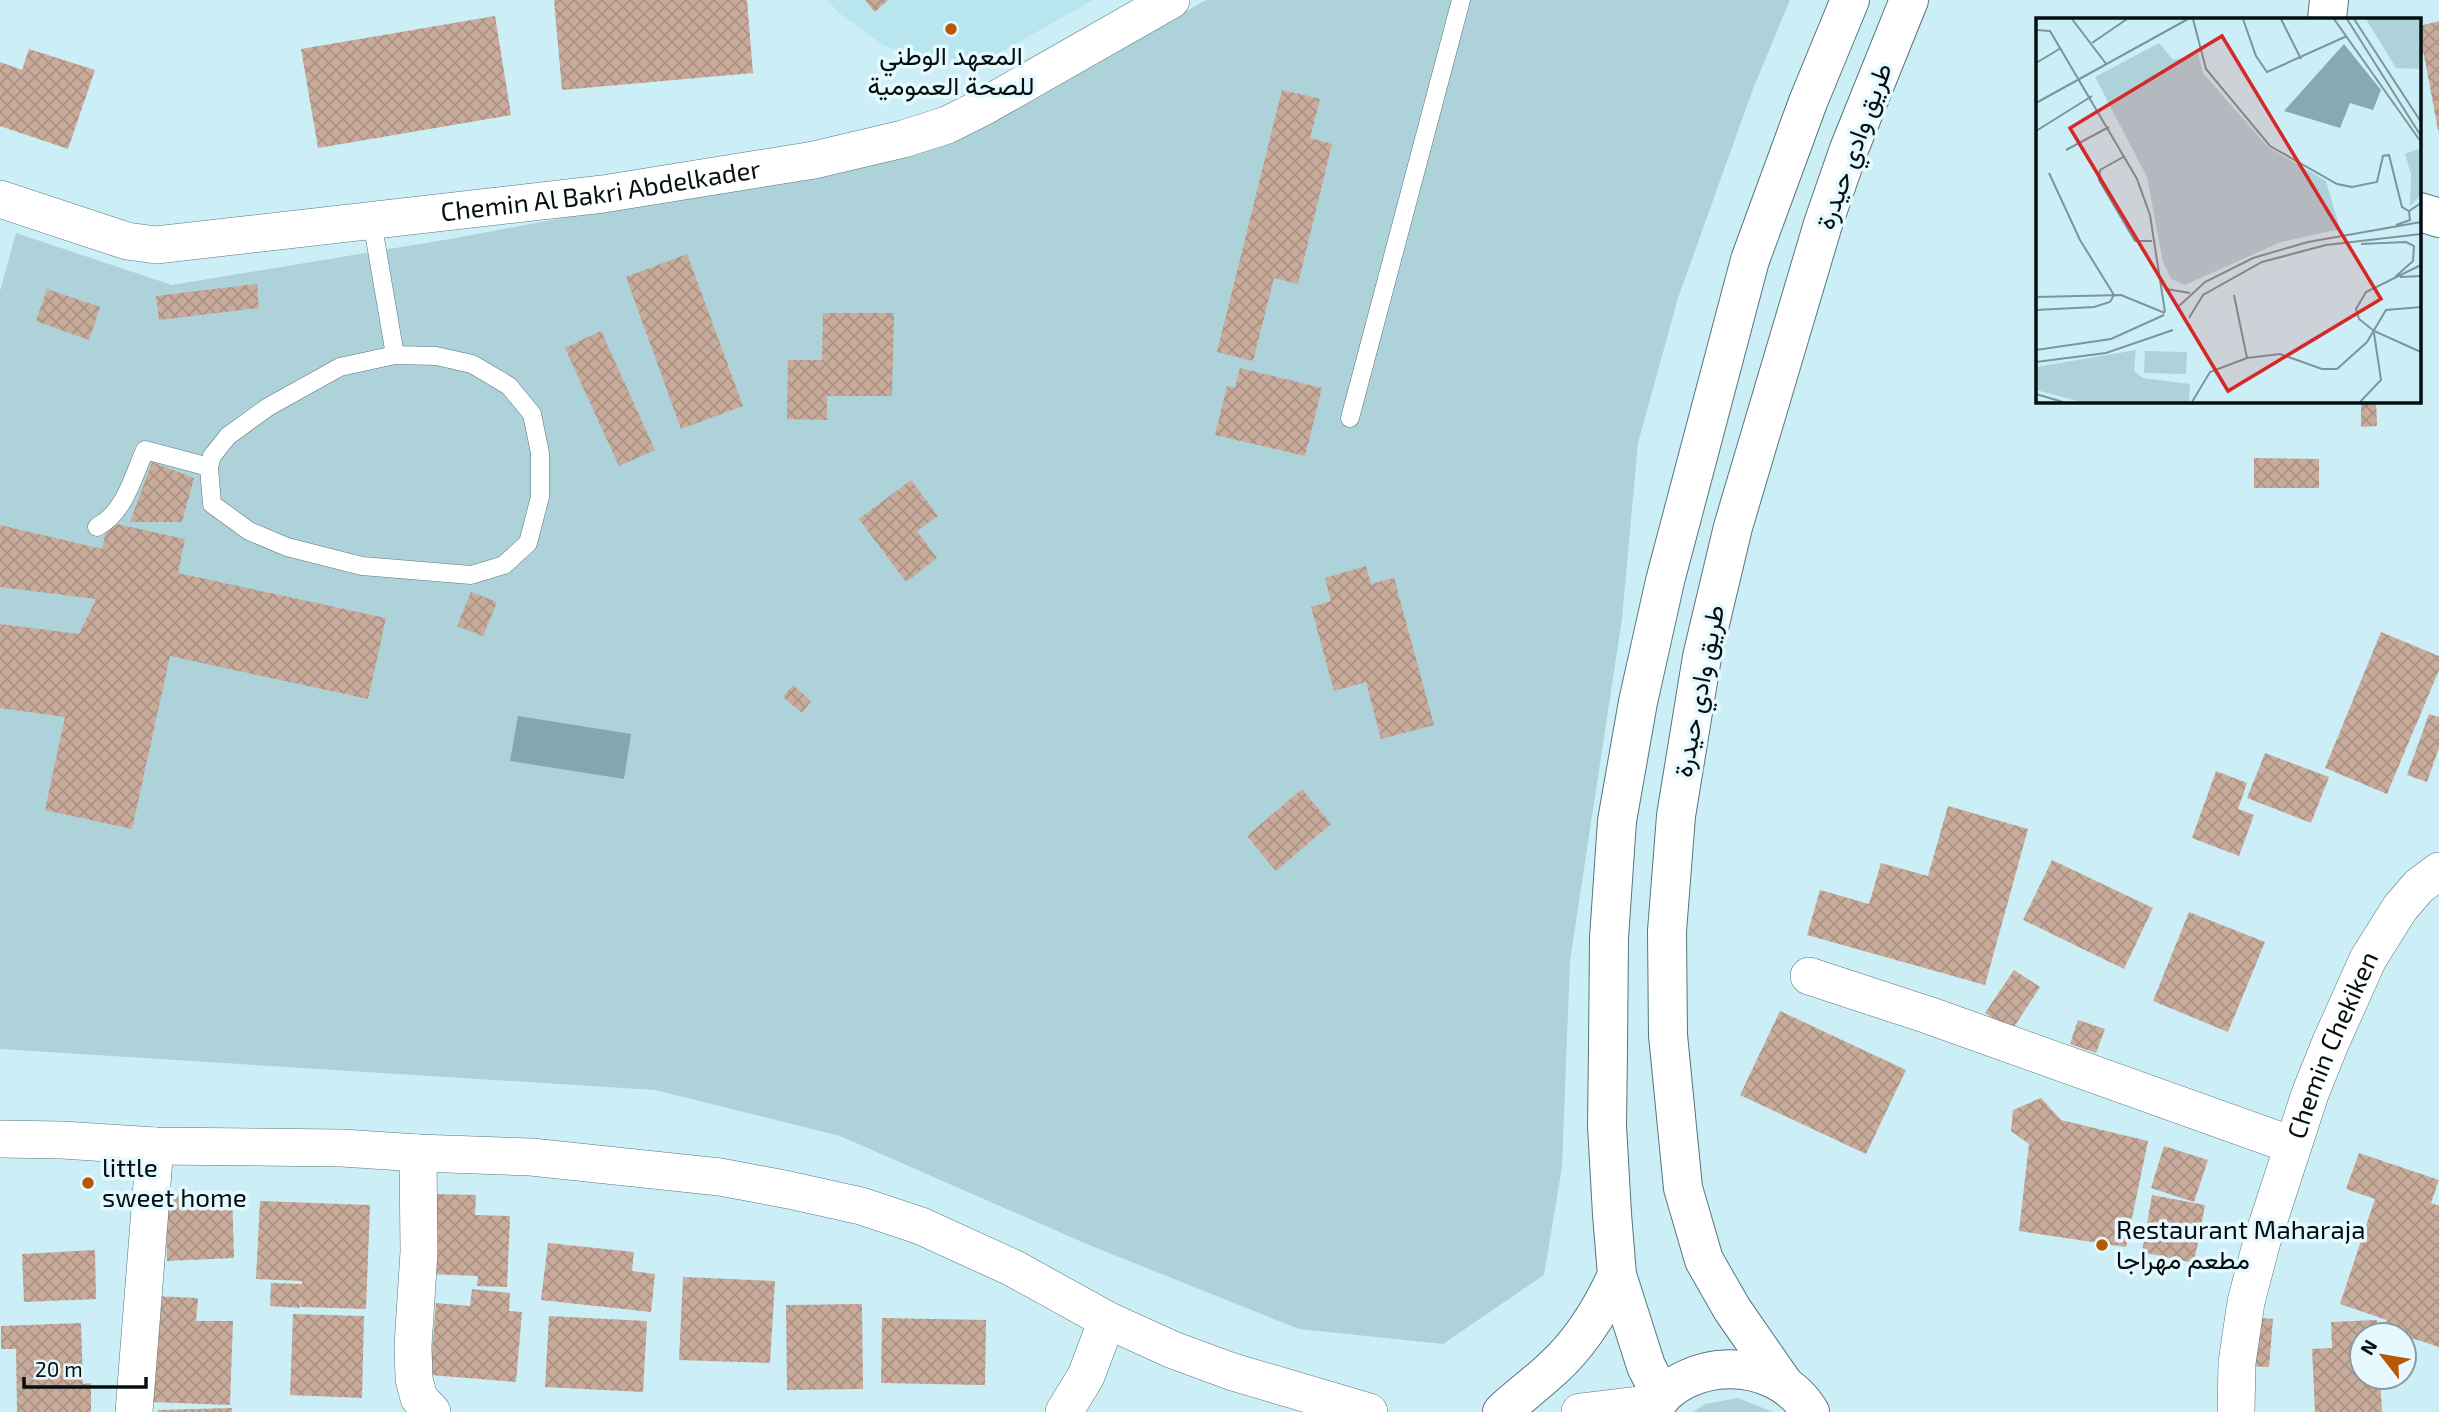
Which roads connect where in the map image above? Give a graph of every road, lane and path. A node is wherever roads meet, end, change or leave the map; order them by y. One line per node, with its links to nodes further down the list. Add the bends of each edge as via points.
1 (1171, 0): 12 (street, Chemin Al Bakri Abdelkader, via 983,107 903,139 814,160 603,194)
2 (1461, 0): 14 (lane)
3 (1850, 0): 23 (main road, طريق وادي حيدرة, via 1749,260 1638,702 1617,821 1609,938 1607,1126)
4 (1909, 0): 8 (main road, طريق وادي حيدرة)
5 (1922, 0): 8 (main road)
6 (2329, 0): 7 (main road)
7 (2327, 18)
8 (1889, 52): 25 (main road, طريق وادي حيدرة, via 1823,224 1733,527 1702,657 1676,816 1667,931 1668,1035 1683,1188 1704,1261)
9 (0, 199): 12 (street, Chemin Al Bakri Abdelkader, via 127,241 156,245)
10 (2422, 213): 11 (main road)
11 (2439, 218)
12 (372, 221): 13 (lane)
13 (395, 355): 15 (lane, via 340,367 268,407 228,436); 15 (lane, via 436,356 472,364 509,386 532,414 541,453 540,497 528,543 504,565 471,575 376,568 287,547 249,531 212,504)
14 (1350, 418)
15 (209, 467): 16 (lane, via 145,450 121,505)
16 (97, 527)
17 (2439, 871): 20 (street, Chemin Chekiken, via 2400,908 2368,959)
18 (1809, 976): 20 (street)
19 (0, 1139): 21 (street)
20 (2292, 1145): 34 (street, Chemin Chekiken, via 2246,1303)
21 (155, 1146): 22 (street); 27 (street)
22 (418, 1153): 24 (street, via 624,1165 720,1178 861,1206 960,1243); 28 (street, via 419,1252 412,1346 419,1398)
23 (1617, 1275): 26 (main road, طريق وادي حيدرة); 31 (main road, via 1589,1328 1553,1368)
24 (1107, 1320): 29 (street, via 1086,1376); 30 (street, via 1233,1372)
25 (1784, 1384): 26 (main road, via 1758,1372 1730,1368 1702,1373 1676,1385); 33 (main road)
26 (1656, 1404): 32 (street)
27 (134, 1412)
28 (432, 1412)
29 (1064, 1412)
30 (1370, 1412)
31 (1502, 1412)
32 (1580, 1412)
33 (1810, 1412)
34 (2236, 1412)

